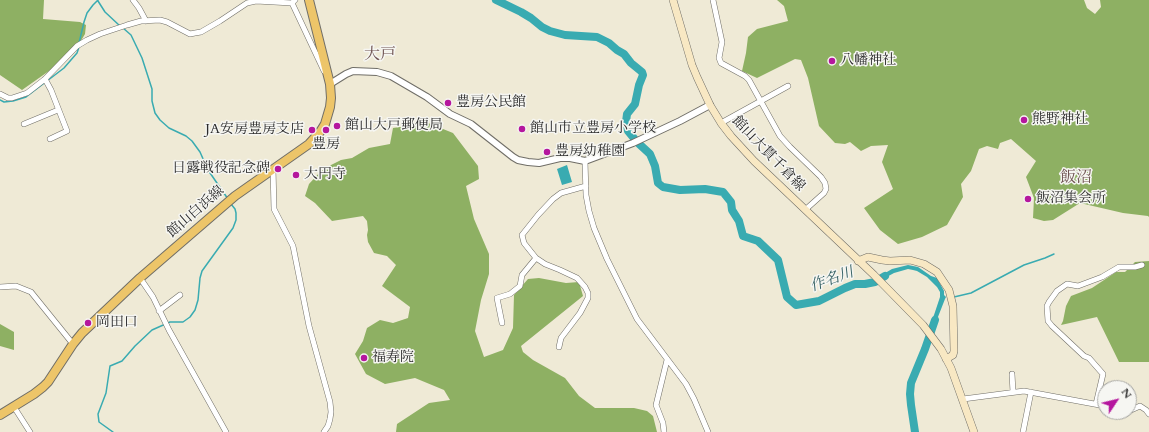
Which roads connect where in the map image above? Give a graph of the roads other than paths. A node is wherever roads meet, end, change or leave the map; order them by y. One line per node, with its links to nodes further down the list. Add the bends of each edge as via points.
1 (132, 0): 6 (street)
2 (309, 0): 8 (main road, 館山白浜線)
3 (673, 0): 12 (main road, 館山大貫千倉線, via 692,65)
4 (713, 0): 11 (street, via 722,42 721,63 745,76)
5 (294, 2): 6 (street, via 247,3 195,34 184,32 160,20); 8 (street)
6 (146, 21): 7 (street, via 100,34 77,46)
7 (46, 82): 10 (street, via 12,98); 13 (street)
8 (330, 84): 17 (street, via 353,71 377,72 390,76 427,97 450,114 471,124 518,160 539,163 570,158); 18 (main road, 館山白浜線, via 330,107 320,132 308,144)
9 (788, 86): 11 (street)
10 (0, 94)
11 (761, 101): 14 (street); 20 (street, via 780,136 825,183 824,194)
12 (710, 105): 14 (main road, 館山大貫千倉線); 17 (street, via 632,143)
13 (58, 110): 15 (street); 16 (street, via 67,130)
14 (721, 123): 20 (main road, 館山大貫千倉線, via 754,162)
15 (24, 124)
16 (50, 139)
17 (585, 161): 19 (street)
18 (273, 168): 24 (main road, 館山白浜線, via 234,196); 44 (street, via 274,209 293,246 309,326 330,402 330,419)
19 (586, 186): 21 (street, via 561,193 553,199 522,235 524,243); 32 (street, via 588,212 624,293 640,324)
20 (805, 210): 22 (main road, 館山大貫千倉線)
21 (536, 258): 28 (street, via 522,275 520,286 510,294 497,298); 30 (street, via 577,278 588,293 580,313 561,338)
22 (858, 261): 31 (main road, 館山大貫千倉線, via 925,328); 31 (main road, via 868,257 910,260 929,266 937,272 945,284 953,306 954,351)
23 (1142, 265): 37 (street, via 1135,268 1122,266 1078,286 1067,284 1057,291 1047,306 1048,320 1052,326 1089,358 1103,374)
24 (140, 278): 27 (street); 29 (main road, 館山白浜線)
25 (0, 288): 29 (street, via 16,286 31,292)
26 (180, 295): 27 (street)
27 (159, 311): 43 (street)
28 (502, 322)
29 (72, 344): 38 (main road, 館山白浜線, via 48,382)
30 (559, 347)
31 (946, 359): 36 (main road, 館山大貫千倉線)
32 (667, 360): 45 (street, via 656,405); 46 (street, via 688,388)
33 (1012, 374): 34 (street)
34 (1013, 392): 35 (street); 36 (street)
35 (1031, 392): 37 (street); 48 (street)
36 (963, 399): 47 (main road, 館山大貫千倉線)
37 (1096, 404)
38 (14, 407): 41 (main road, 館山白浜線); 42 (street)
39 (1137, 407): 40 (street, via 1140,406)
40 (1149, 414)
41 (0, 416)
42 (30, 432)
43 (226, 432)
44 (324, 432)
45 (664, 432)
46 (708, 432)
47 (974, 432)
48 (1023, 432)

